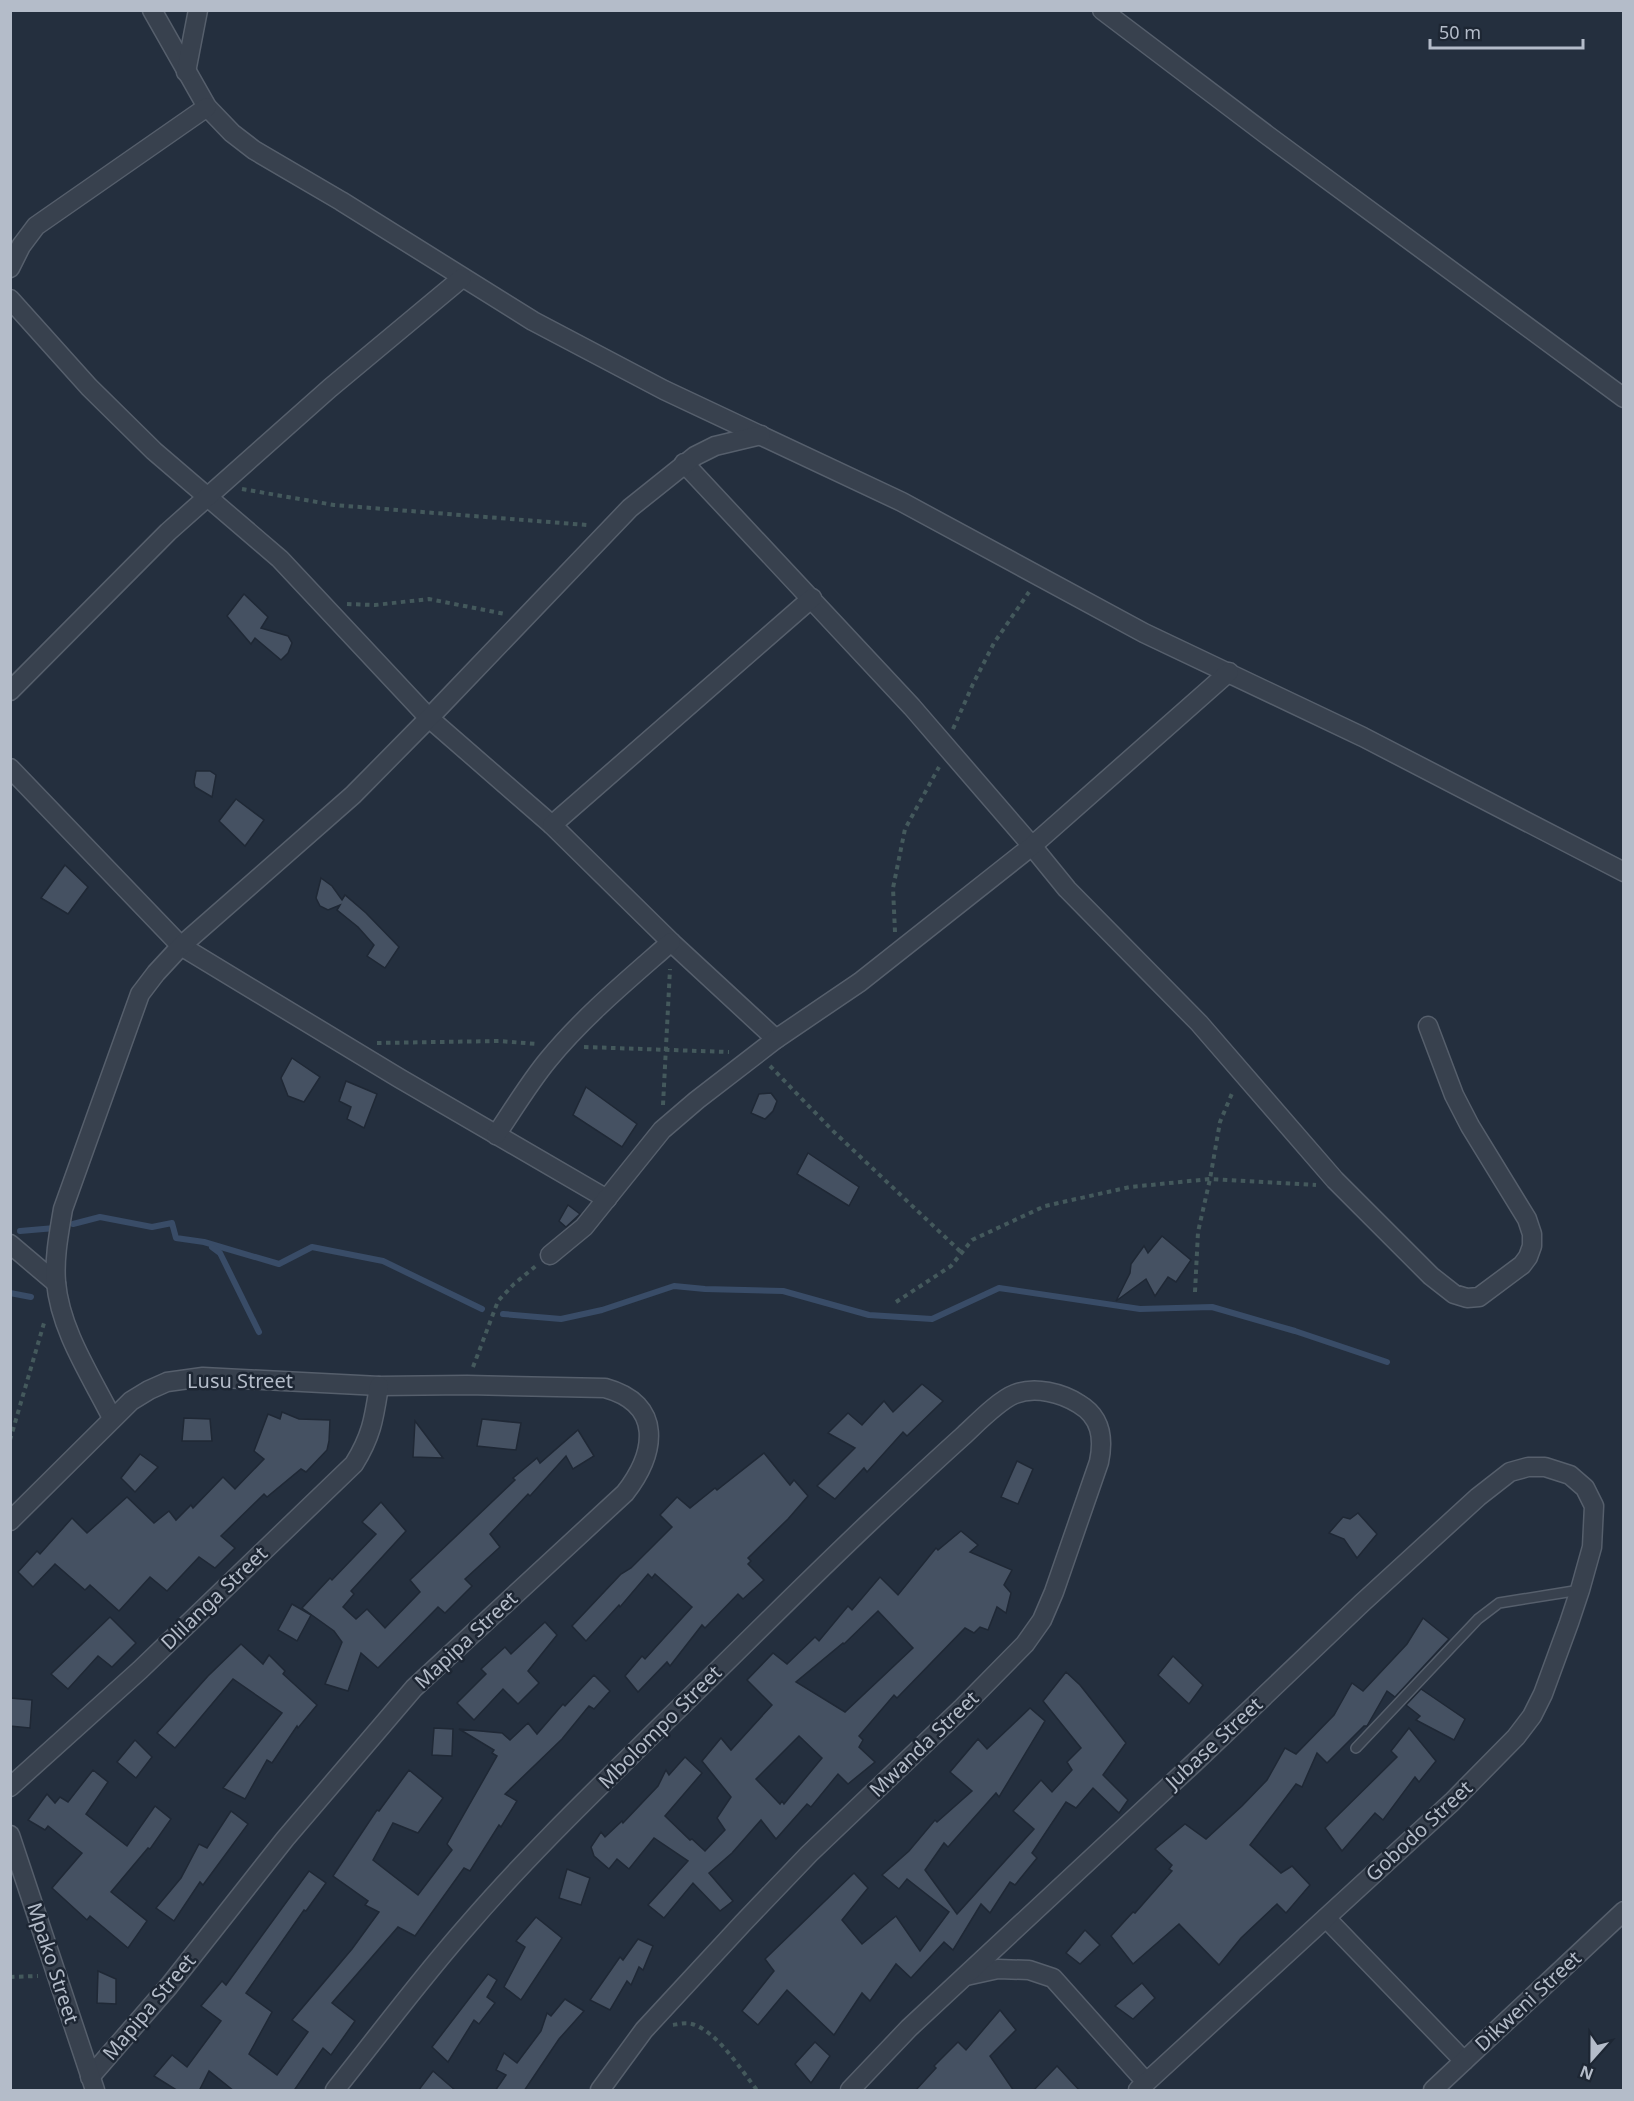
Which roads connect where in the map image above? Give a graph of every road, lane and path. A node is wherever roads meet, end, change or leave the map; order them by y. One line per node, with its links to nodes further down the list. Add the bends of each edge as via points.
1 (152, 10): 4 (street)
2 (198, 10): 4 (street)
3 (1102, 10): 9 (street)
4 (186, 72): 5 (street)
5 (207, 107): 6 (street, via 36,226); 7 (street, via 254,150)
6 (12, 258)
7 (462, 278): 10 (street, via 654,385); 12 (street)
8 (10, 299): 12 (street, via 154,451)
9 (1623, 398)
10 (761, 435): 11 (street, via 715,446); 17 (street, via 902,502 1144,633)
11 (684, 463): 13 (street); 14 (street)
12 (213, 491): 13 (path, via 334,505); 15 (street); 18 (street, via 168,531)
13 (611, 527): 16 (street)
14 (812, 598): 21 (street); 22 (street)
15 (321, 602): 16 (path, via 375,605 429,599); 19 (street)
16 (524, 618): 19 (street)
17 (1228, 672): 22 (street); 23 (street)
18 (10, 691)
19 (429, 718): 21 (street); 25 (street, via 352,795)
20 (10, 768): 25 (street)
21 (552, 825): 24 (street)
22 (1032, 846): 27 (street, via 860,982); 29 (street, via 1067,889 1199,1023)
23 (1623, 872)
24 (671, 942): 27 (street); 30 (path); 31 (street, via 554,1053)
25 (181, 946): 31 (street); 38 (street, via 140,994 63,1209)
26 (1428, 1026): 33 (street, via 1454,1095 1527,1219 1532,1234 1528,1257 1479,1297 1454,1294)
27 (776, 1039): 28 (street)
28 (758, 1053): 30 (street); 36 (path, via 832,1130)
29 (1241, 1072): 32 (path, via 1220,1122); 33 (street)
30 (662, 1130): 34 (street)
31 (496, 1135): 34 (street)
32 (1210, 1179): 33 (path); 36 (path, via 1130,1187 1045,1206 972,1240); 39 (path, via 1198,1232)
33 (1341, 1186)
34 (607, 1199): 37 (street, via 584,1227)
35 (10, 1244): 38 (street)
36 (962, 1253): 40 (path, via 951,1266)
37 (550, 1255): 42 (path, via 498,1301)
38 (56, 1283): 45 (street, via 67,1330)
39 (1195, 1292)
40 (896, 1302)
41 (46, 1317): 46 (path)
42 (467, 1385): 43 (street, Mapipa Street); 60 (street, Mapipa Street, via 618,1391 636,1403 648,1424 645,1458 634,1481 606,1512 414,1688 285,1839)
43 (379, 1386): 45 (street, Lusu Street, via 203,1377 149,1390); 51 (street, Dlilanga Street, via 373,1426 354,1464 140,1670)
44 (1015, 1394): 58 (street, Mwanda Street, via 1035,1390 1066,1397 1082,1405 1096,1419 1101,1433 1099,1462 1042,1620 1025,1644 809,1854); 62 (street, Mbolompo Street, via 970,1429 838,1552 543,1842 467,1926)
45 (112, 1418): 48 (street, Lusu Street)
46 (10, 1440)
47 (1594, 1506): 49 (street, Gobodo Street, via 1592,1547); 56 (street, Jubase Street, via 1585,1488 1570,1475 1545,1467 1510,1472 1362,1603)
48 (10, 1521)
49 (1580, 1590): 50 (lane, via 1499,1603 1478,1619); 54 (street, Gobodo Street, via 1543,1694 1516,1737)
50 (1356, 1748)
51 (10, 1787)
52 (10, 1835): 55 (street, Mpako Street)
53 (1623, 1911): 59 (street, Dikweni Street)
54 (1326, 1918): 59 (street); 61 (street, Gobodo Street)
55 (57, 1976): 57 (path); 60 (street, Mpako Street)
56 (966, 1976): 61 (street, via 998,1969 1029,1970 1053,1978); 65 (street, Jubase Street, via 909,2028)
57 (10, 1977)
58 (644, 2030): 63 (street, Mwanda Street); 64 (path, via 690,2023 706,2030)
59 (1464, 2061): 66 (street, Dikweni Street)
60 (92, 2084)
61 (1142, 2086)
62 (335, 2091)
63 (600, 2091)
64 (757, 2091)
65 (850, 2091)
66 (1433, 2091)

